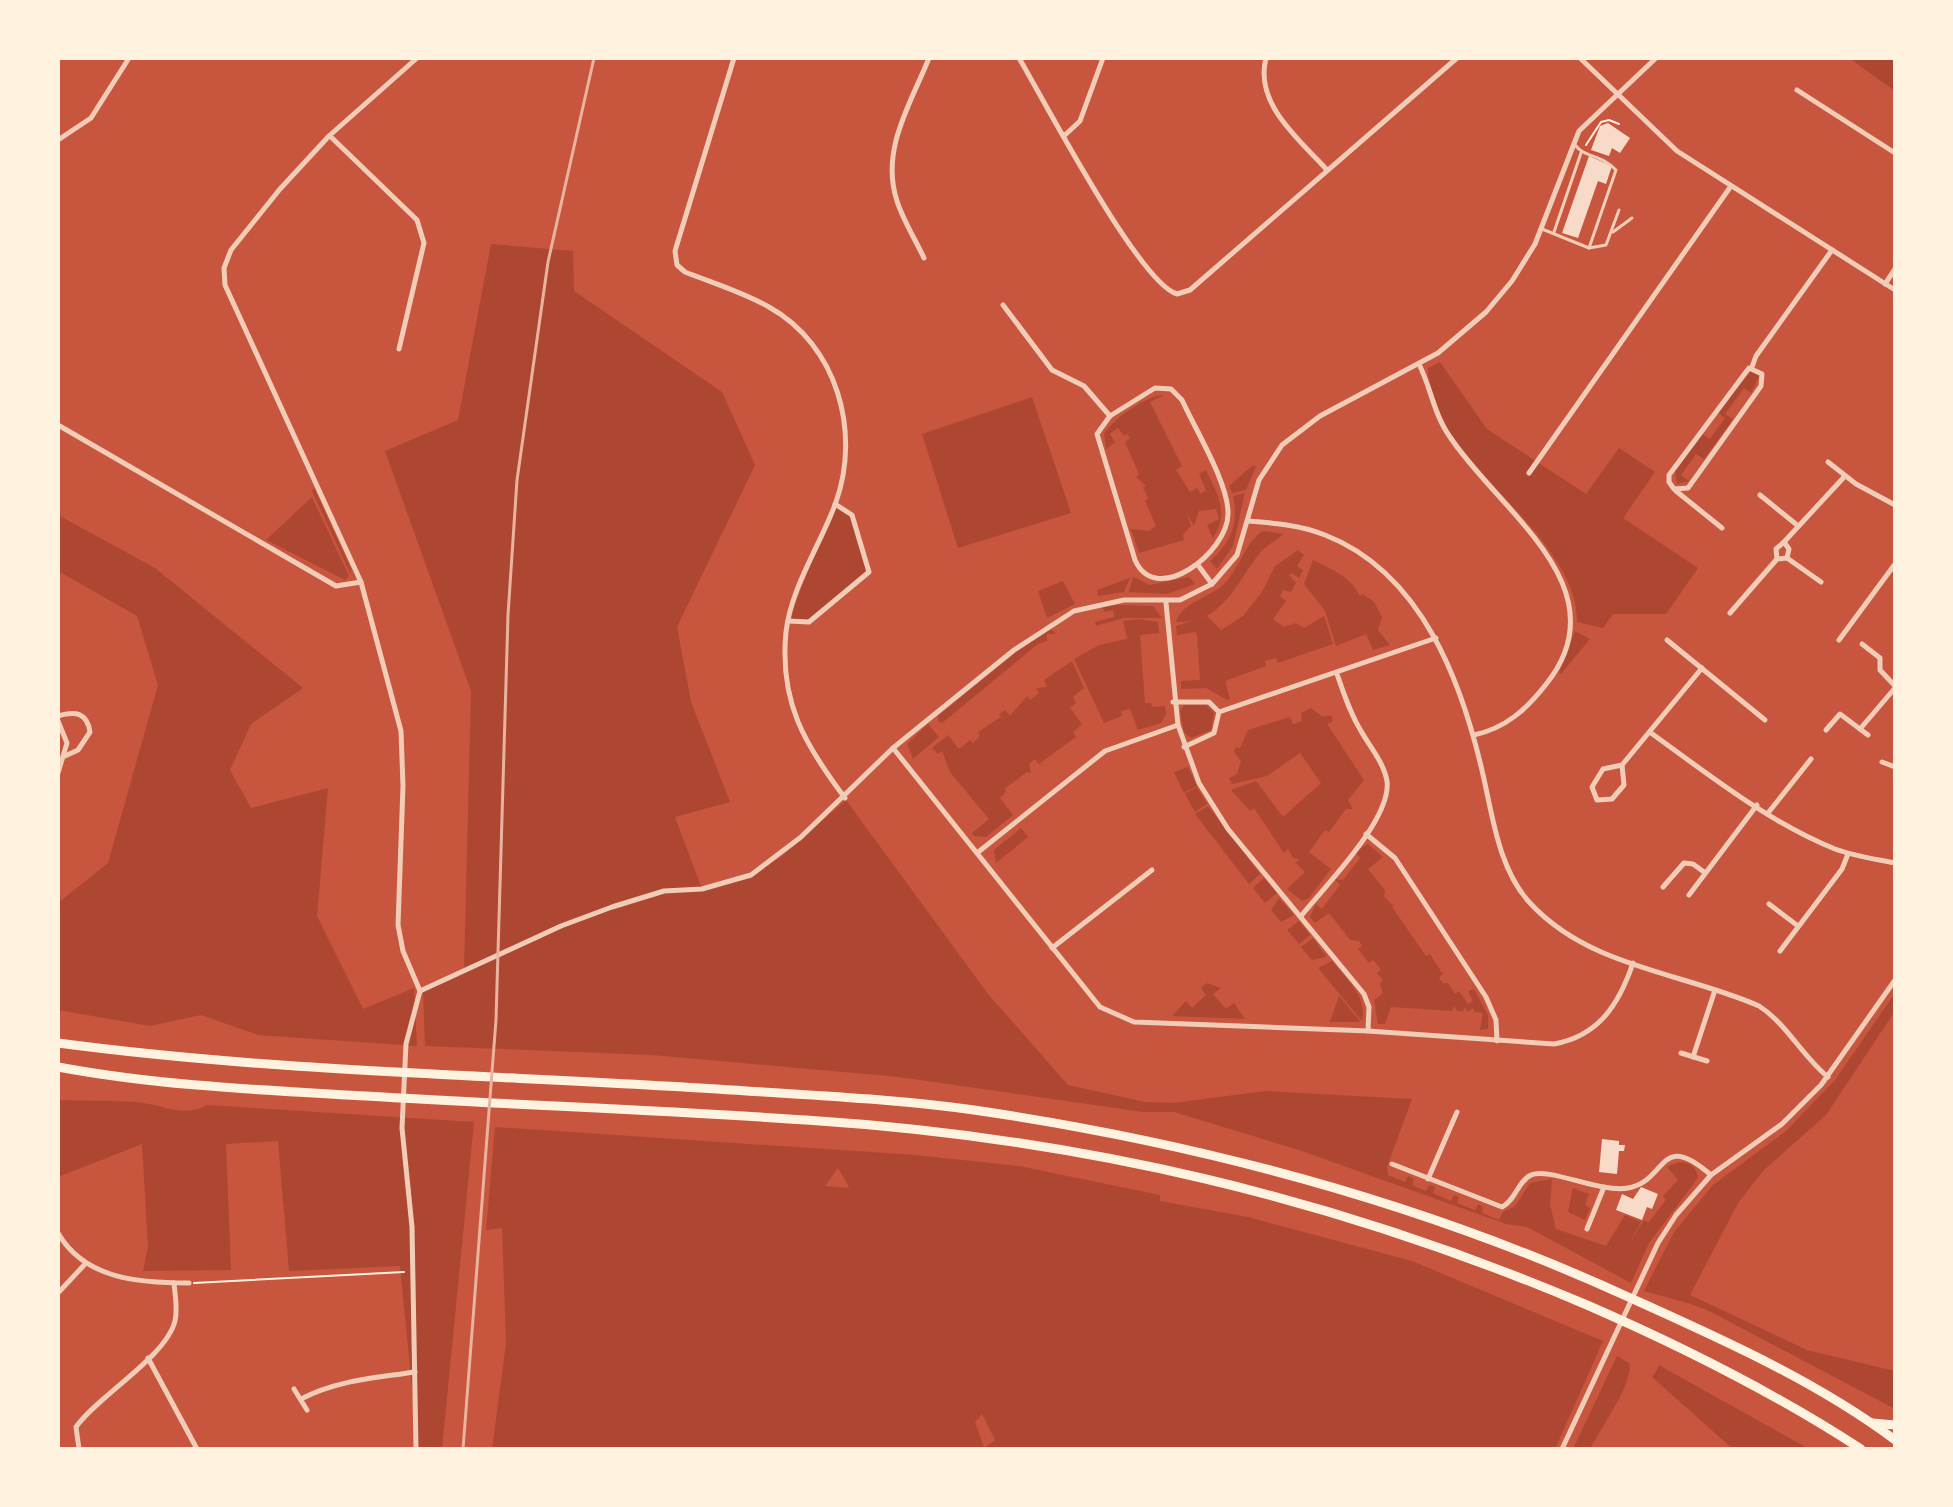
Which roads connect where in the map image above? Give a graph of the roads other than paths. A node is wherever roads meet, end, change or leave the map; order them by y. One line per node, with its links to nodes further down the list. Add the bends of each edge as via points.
1 (129, 58): 15 (street, via 91,118)
2 (417, 58): 14 (street)
3 (734, 58): 43 (street, via 675,251 677,265 771,307 808,339 824,362 844,418 844,469)
4 (929, 58): 28 (street, via 898,128 892,164 896,200)
5 (1019, 58): 13 (street)
6 (1103, 58): 13 (street, via 1080,121)
7 (1266, 58): 19 (street, via 1264,83 1272,105)
8 (1457, 58): 19 (street)
9 (1580, 58): 12 (street)
10 (1656, 58): 12 (street)
11 (1797, 90): 18 (street)
12 (1618, 94): 16 (street); 20 (street, via 1677,151)
13 (1065, 135): 19 (street, via 1128,242 1164,287 1177,294 1190,290)
14 (329, 136): 33 (street, via 422,230 424,243); 53 (street, via 231,250 223,274)
15 (58, 140)
16 (1573, 142): 17 (lane); 23 (street)
17 (1581, 153): 24 (lane); 26 (lane, via 1604,157 1616,170)
18 (1895, 153)
19 (1327, 170)
20 (1731, 186): 27 (street); 39 (street)
21 (1619, 210): 25 (lane)
22 (1632, 218): 25 (lane)
23 (1542, 229): 24 (lane); 34 (street, via 1498,300 1456,340)
24 (1554, 232): 26 (lane)
25 (1611, 234): 26 (lane, via 1606,245)
26 (1589, 248)
27 (1832, 250): 30 (street); 35 (street)
28 (924, 258)
29 (1895, 269): 30 (street)
30 (1885, 284): 31 (street)
31 (1895, 290)
32 (1003, 305): 36 (street, via 1052,370 1084,386)
33 (399, 349)
34 (1419, 364): 45 (street, via 1293,434 1259,480); 74 (street, via 1448,435 1557,571 1571,603 1571,637 1561,664 1513,719)
35 (1752, 367): 41 (street, via 1743,372 1669,475); 41 (street, via 1762,374 1761,386 1688,488)
36 (1110, 416): 52 (street, via 1100,425 1097,443 1140,573 1152,579 1171,577); 52 (street, via 1155,388 1171,389 1182,400 1228,506 1226,528)
37 (58, 425): 53 (street, via 336,586)
38 (1828, 462): 40 (street)
39 (1529, 473)
40 (1845, 476): 44 (street); 46 (street)
41 (1674, 489): 47 (street)
42 (1760, 495): 46 (street)
43 (835, 504): 58 (street); 58 (street, via 852,515 869,572 809,622)
44 (1895, 505)
45 (1248, 521): 55 (street, via 1237,555); 59 (street, via 1314,531 1354,549 1408,599)
46 (1797, 525): 48 (street)
47 (1722, 528)
48 (1784, 542): 49 (street); 50 (street, via 1776,549)
49 (1787, 558): 50 (street); 54 (street)
50 (1777, 559): 57 (street)
51 (1895, 564): 61 (street)
52 (1198, 565): 55 (street)
53 (361, 582): 103 (street, via 401,731 398,925)
54 (1821, 582)
55 (1212, 584): 56 (street)
56 (1166, 603): 66 (street); 77 (street, via 1124,600 1074,611 1014,650)
57 (1730, 613)
58 (788, 621): 84 (street, via 786,680 795,718 810,753)
59 (1436, 638): 64 (street); 74 (street)
60 (1667, 640): 63 (street)
61 (1839, 640)
62 (1862, 644): 65 (street, via 1880,658 1880,670)
63 (1702, 668): 69 (street); 73 (street)
64 (1337, 674): 67 (street); 87 (street, via 1349,710 1387,782 1386,799)
65 (1895, 687): 71 (street)
66 (1173, 702): 67 (street, via 1209,702); 70 (street)
67 (1219, 712): 76 (street, via 1214,733)
68 (58, 719): 78 (street, via 67,743); 78 (street, via 72,712 88,721 90,732 78,750)
69 (1765, 720)
70 (1178, 725): 76 (street); 88 (street, via 1105,751)
71 (1860, 729): 72 (street, via 1840,714); 75 (street)
72 (1826, 730)
73 (1651, 733): 81 (street); 85 (street)
74 (1474, 735): 100 (street, via 1496,834 1524,896 1574,940)
75 (1868, 735)
76 (1184, 747): 96 (street, via 1228,829)
77 (893, 748): 84 (street); 88 (street)
78 (65, 756): 83 (street)
79 (1811, 759): 86 (street)
80 (1882, 762): 82 (street)
81 (1622, 765): 81 (street, via 1605,767 1598,776 1591,790 1597,800 1612,799 1624,785)
82 (1895, 767)
83 (58, 773)
84 (845, 798): 103 (street, via 751,875 612,907)
85 (1757, 805): 86 (street); 92 (street)
86 (1768, 813): 89 (street)
87 (1366, 834): 96 (street); 105 (street, via 1395,858 1486,997 1496,1020)
88 (977, 853): 98 (street)
89 (1848, 854): 90 (street); 97 (street)
90 (1895, 863)
91 (1152, 870): 98 (street)
92 (1704, 872): 93 (street, via 1684,863); 94 (street)
93 (1663, 887)
94 (1689, 895)
95 (1769, 904): 97 (street)
96 (1301, 916): 104 (street, via 1364,994)
97 (1798, 926): 99 (street)
98 (1052, 948): 104 (street, via 1100,1007 1134,1022)
99 (1780, 951)
100 (1633, 963): 102 (street); 105 (street, via 1612,1011 1586,1033 1554,1044)
101 (1895, 980): 111 (street)
102 (1715, 990): 108 (street); 111 (street, via 1770,1013)
103 (420, 991): 124 (street, via 406,1044 402,1128 412,1227)
104 (1368, 1031): 105 (street)
105 (1497, 1041)
106 (58, 1043): 128 (highway, via 219,1059 970,1110 1133,1137 1285,1172 1436,1218 1643,1304)
107 (1681, 1053): 108 (street)
108 (1693, 1057): 109 (street)
109 (1707, 1061)
110 (58, 1067): 135 (highway, via 217,1088 809,1120 968,1134 1125,1159 1284,1196 1424,1240 1633,1325 1730,1373)
111 (1828, 1077): 114 (street, via 1782,1124)
112 (1457, 1112): 115 (street)
113 (1392, 1164): 115 (street)
114 (1711, 1175): 116 (street, via 1687,1156 1676,1156 1632,1187); 134 (street, via 1658,1243)
115 (1428, 1179): 116 (street, via 1502,1207 1533,1174)
116 (1604, 1187): 117 (street)
117 (1587, 1229)
118 (58, 1233): 119 (street)
119 (86, 1263): 120 (street, via 136,1282); 122 (street)
120 (174, 1283): 121 (street); 123 (street, via 172,1330)
121 (189, 1283)
122 (58, 1293)
123 (148, 1358): 131 (street, via 76,1427); 132 (street)
124 (415, 1372): 126 (street, via 385,1374); 133 (street)
125 (294, 1389): 126 (street)
126 (301, 1399): 127 (street)
127 (307, 1410)
128 (1872, 1423): 129 (highway); 130 (highway)
129 (1895, 1425)
130 (1895, 1440)
131 (79, 1449)
132 (197, 1449)
133 (416, 1449)
134 (1562, 1449)
135 (1861, 1449)

